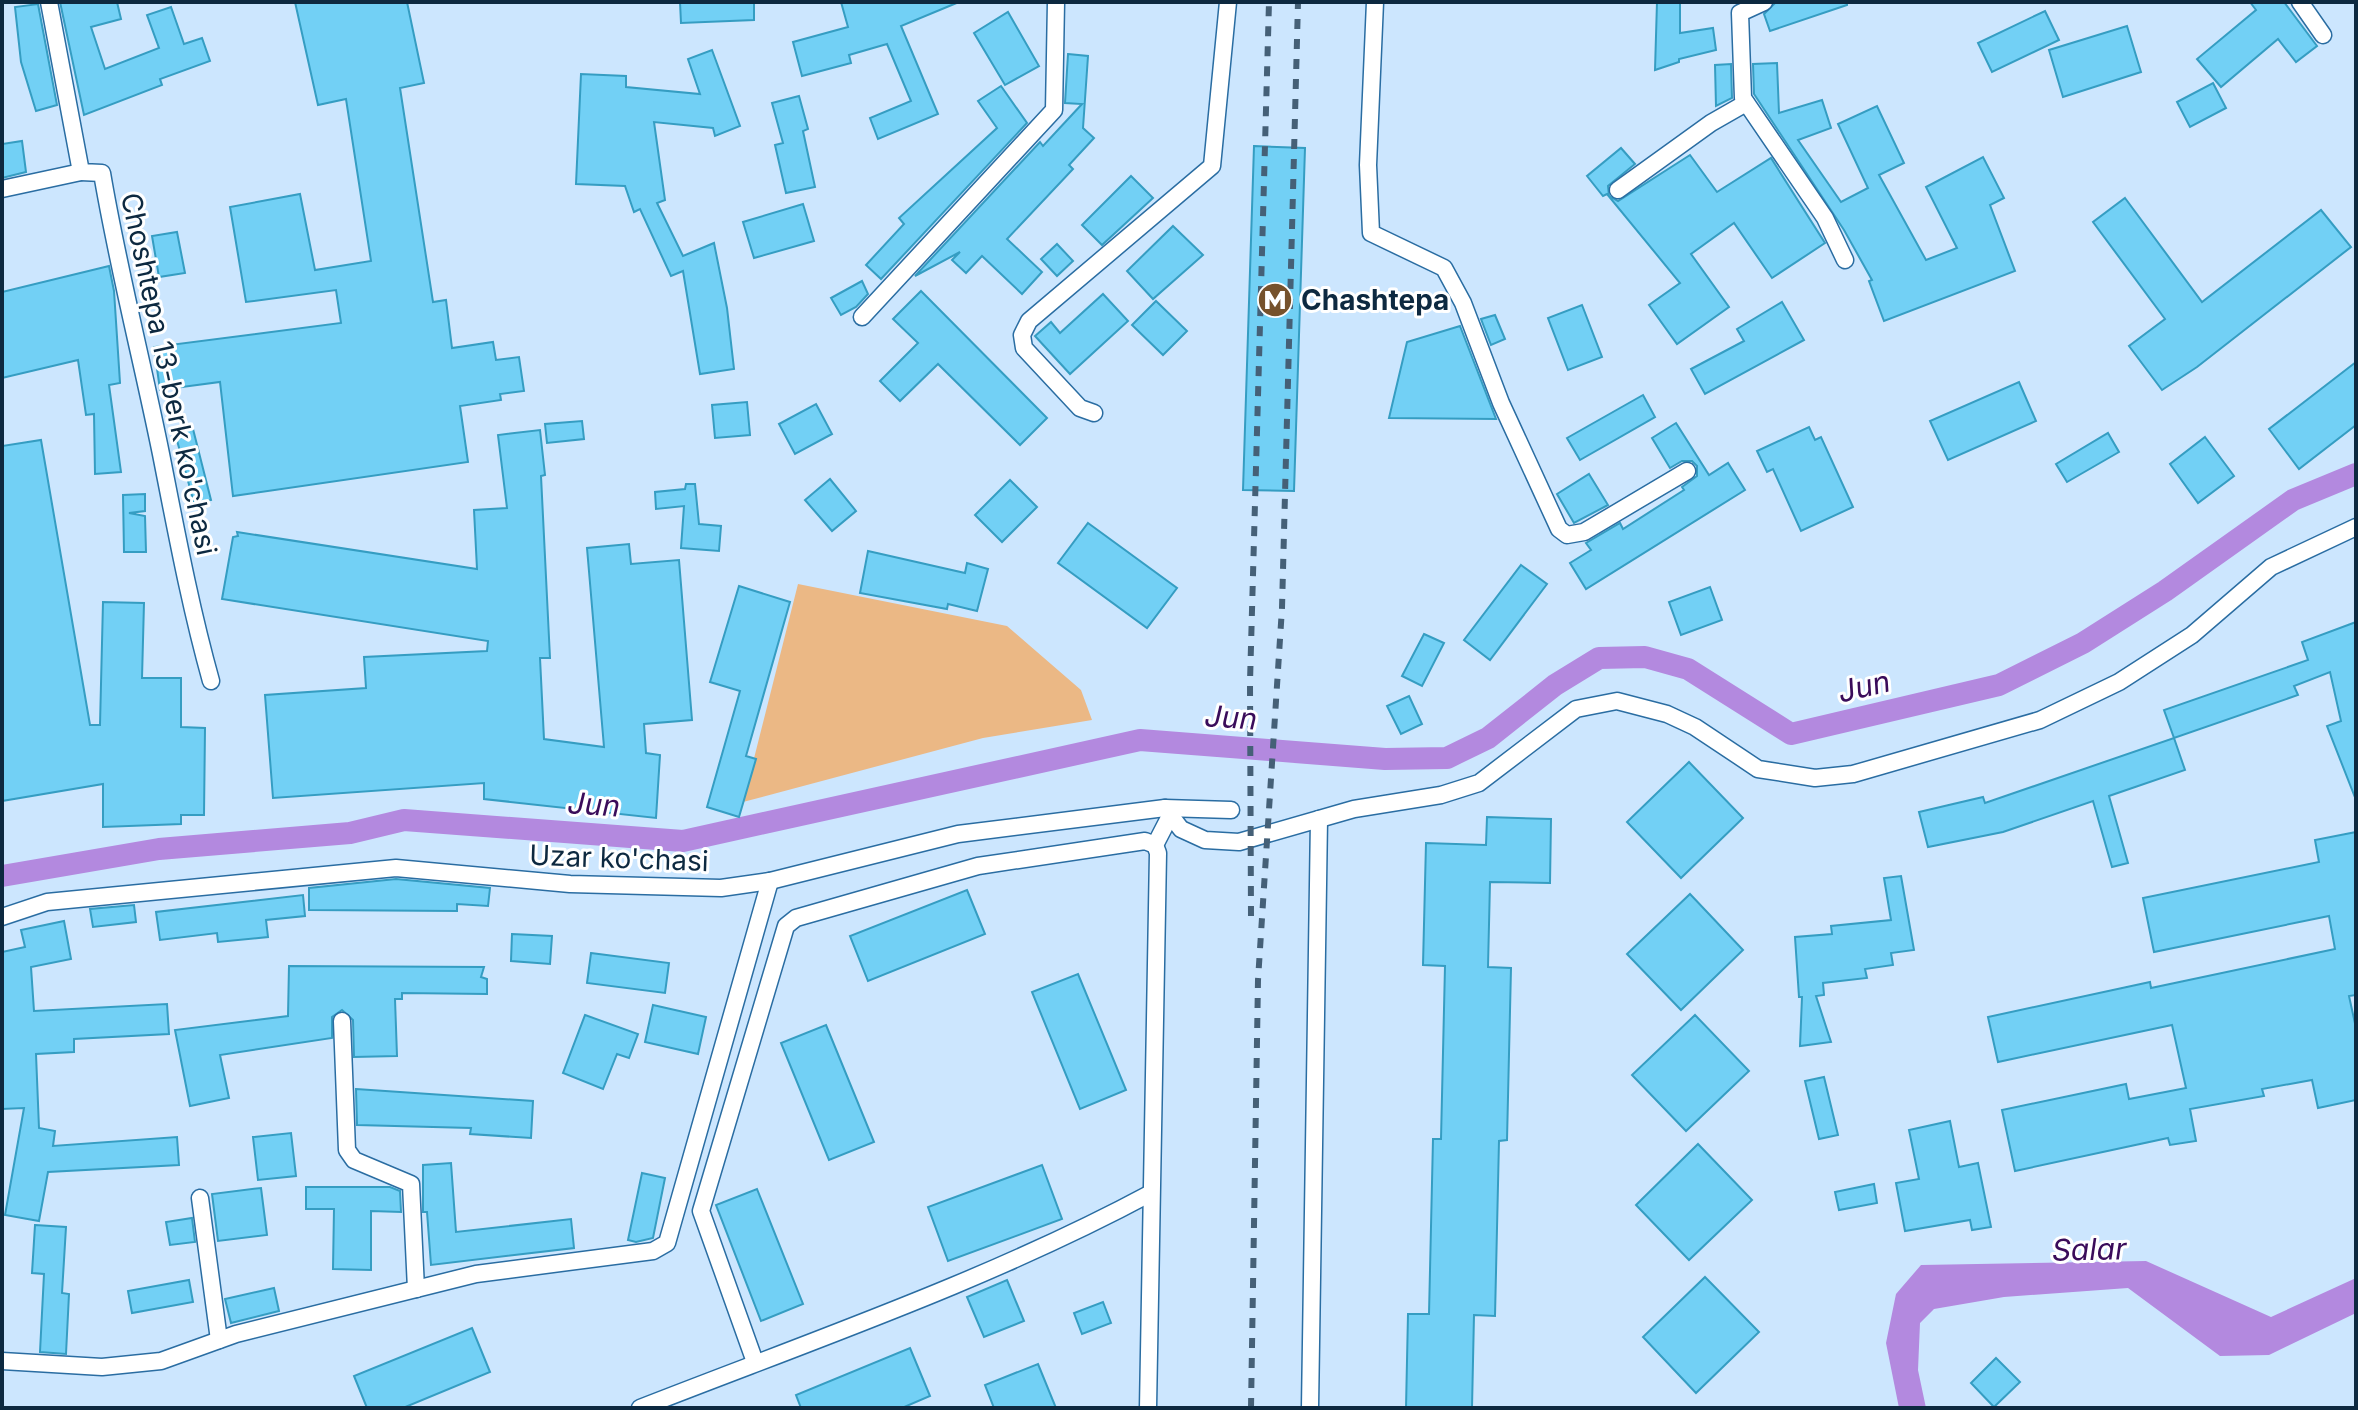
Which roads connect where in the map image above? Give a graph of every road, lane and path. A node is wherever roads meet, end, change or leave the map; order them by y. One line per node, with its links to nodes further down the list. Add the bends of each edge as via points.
1 (49, 2): 9 (street, Choshtepa 13-berk ko'chasi)
2 (1056, 2): 13 (street, via 1054,110)
3 (1228, 2): 14 (street, via 1212,166 1029,321 1022,335 1033,358 1080,408)
4 (1375, 2): 15 (street, via 1368,165 1371,233 1444,268 1559,529 1567,535 1584,532)
5 (1764, 2): 8 (street, via 1740,13)
6 (2300, 2): 7 (street)
7 (2323, 35)
8 (1746, 103): 11 (street); 12 (street, via 1825,218)
9 (81, 172): 10 (street); 17 (street, Choshtepa 13-berk ko'chasi, via 102,173 190,606)
10 (2, 189)
11 (1618, 190)
12 (1845, 260)
13 (862, 317)
14 (1094, 413)
15 (1687, 471)
16 (2356, 527): 20 (street, via 2271,567 2192,635 2119,682 2040,720 1907,761 1815,778 1758,769 1667,714 1617,701 1598,702 1557,721 1479,783)
17 (211, 681)
18 (1231, 810): 19 (street, Uzar ko'chasi)
19 (1167, 812): 20 (street, via 1181,829 1205,840 1239,842); 21 (street); 22 (street, Uzar ko'chasi, via 958,834)
20 (1319, 819): 33 (street)
21 (1155, 845): 25 (street); 30 (street, via 1145,841 978,866 796,918 786,926 701,1211)
22 (770, 881): 23 (street, Uzar ko'chasi, via 721,888 570,884 396,868 47,902); 27 (street, via 667,1243 653,1251 476,1274)
23 (2, 917)
24 (342, 1021): 27 (street, via 347,1150 354,1160 411,1184)
25 (1151, 1193): 30 (street, via 1100,1221); 32 (street)
26 (200, 1198): 28 (street)
27 (416, 1289): 28 (street)
28 (219, 1340): 29 (street, via 161,1361 102,1367)
29 (2, 1361)
30 (755, 1362): 31 (street)
31 (640, 1408)
32 (1148, 1408)
33 (1310, 1408)

